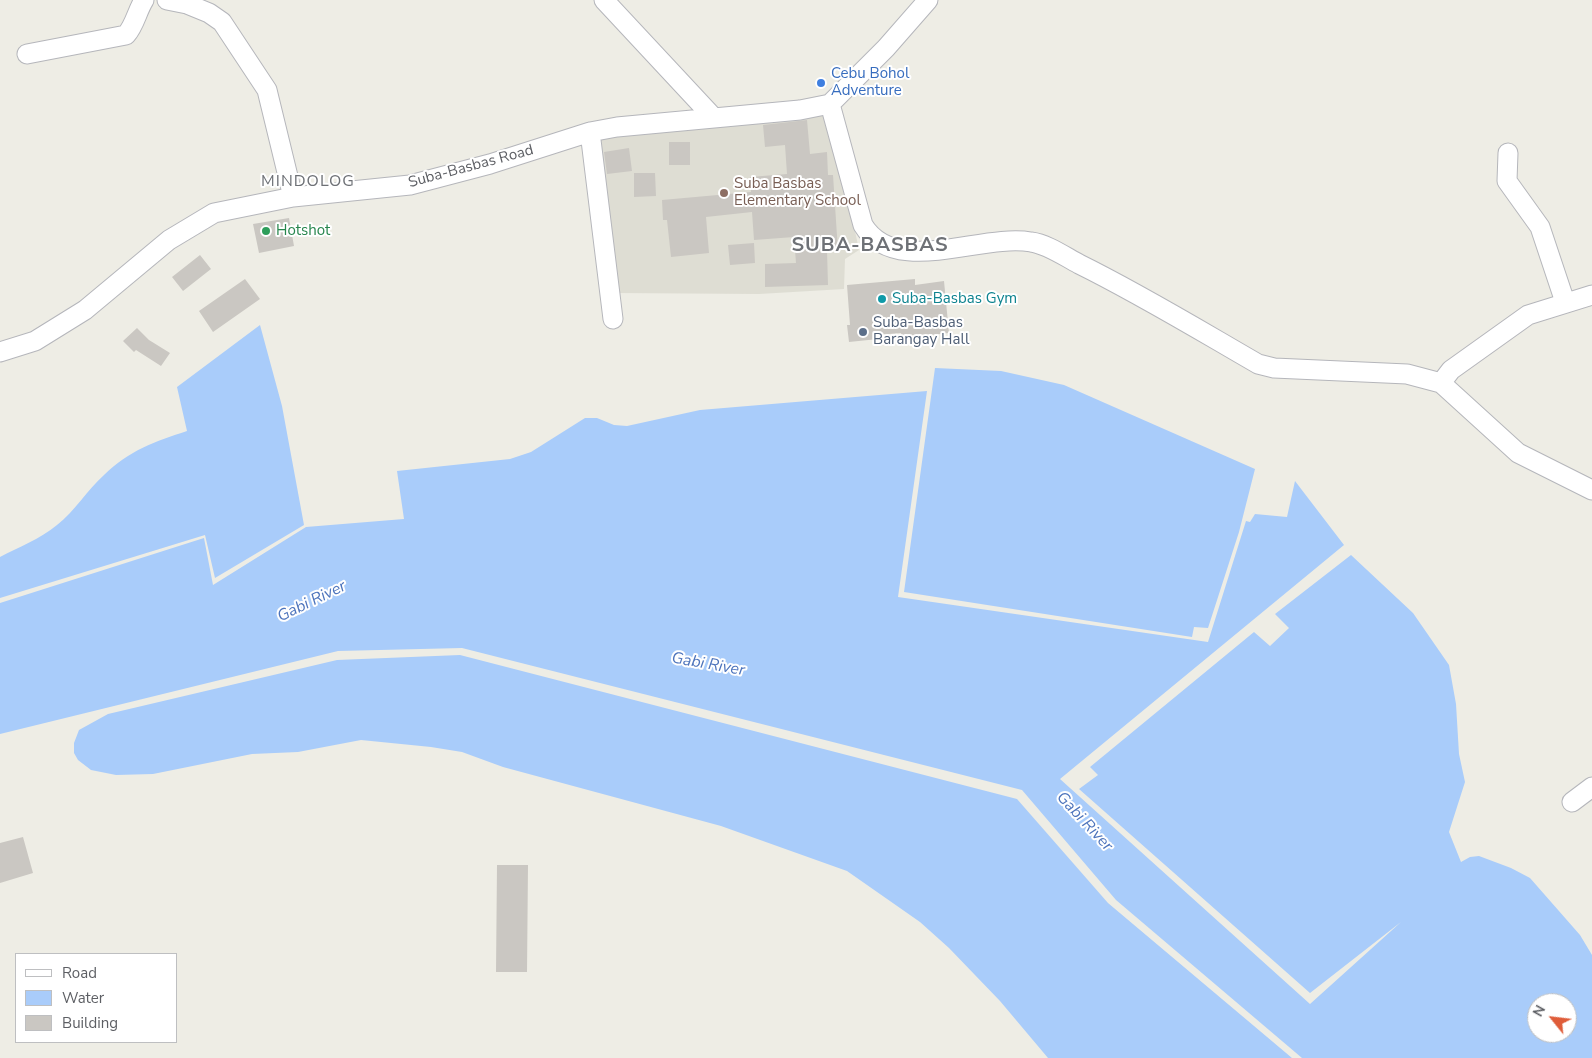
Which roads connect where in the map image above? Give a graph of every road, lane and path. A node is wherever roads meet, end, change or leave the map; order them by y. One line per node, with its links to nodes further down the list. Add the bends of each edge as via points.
1 (144, 0): 6 (street, via 132,29 126,35)
2 (167, 0): 11 (street, via 187,4 222,22 267,90)
3 (604, 0): 5 (street)
4 (928, 0): 7 (street)
5 (624, 7): 8 (street)
6 (27, 54)
7 (830, 104): 8 (street, Suba-Basbas Road, via 800,110); 16 (street, via 863,225 887,248 900,252 938,250 987,241 1033,242 1094,271 1258,364 1274,368 1407,374)
8 (713, 117): 9 (street, Suba-Basbas Road)
9 (590, 132): 11 (street, Suba-Basbas Road, via 410,185); 14 (street)
10 (1508, 153): 13 (street, via 1507,181 1540,227)
11 (293, 197): 15 (street, Suba-Basbas Road, via 214,213 142,261 85,310 35,341)
12 (1592, 294): 13 (street)
13 (1565, 302): 16 (street, via 1528,315 1451,370)
14 (613, 319)
15 (0, 352)
16 (1441, 383): 17 (street, via 1518,453)
17 (1592, 490)
18 (1592, 787): 19 (street)
19 (1572, 802)

